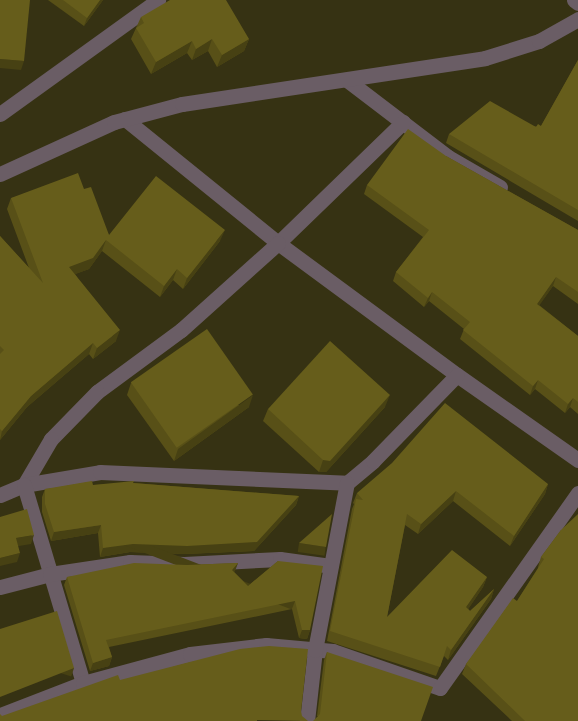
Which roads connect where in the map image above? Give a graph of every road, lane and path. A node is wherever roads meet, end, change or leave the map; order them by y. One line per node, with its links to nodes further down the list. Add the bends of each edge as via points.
1 (158, 0): 6 (street)
2 (574, 0): 3 (street)
3 (578, 3)
4 (578, 19): 5 (street, via 538,41 484,58)
5 (347, 80): 7 (street, via 182,104); 8 (street)
6 (0, 114)
7 (125, 119): 9 (street); 11 (street)
8 (403, 122): 10 (street, via 448,157); 11 (street)
9 (0, 174)
10 (518, 197)
11 (278, 243): 12 (street); 15 (street, via 181,330 97,392 51,439)
12 (457, 375): 13 (street); 14 (street)
13 (578, 460)
14 (347, 483): 15 (street, via 100,471); 18 (street)
15 (24, 485): 17 (street); 19 (street)
16 (578, 493): 21 (street, via 440,688 333,651)
17 (0, 495)
18 (331, 566): 19 (street, via 280,559 184,564 130,562); 21 (street)
19 (50, 574): 20 (street); 22 (street)
20 (0, 587)
21 (315, 650): 22 (street, via 266,645 190,654); 24 (street)
22 (83, 683): 23 (street)
23 (0, 715)
24 (307, 721)

